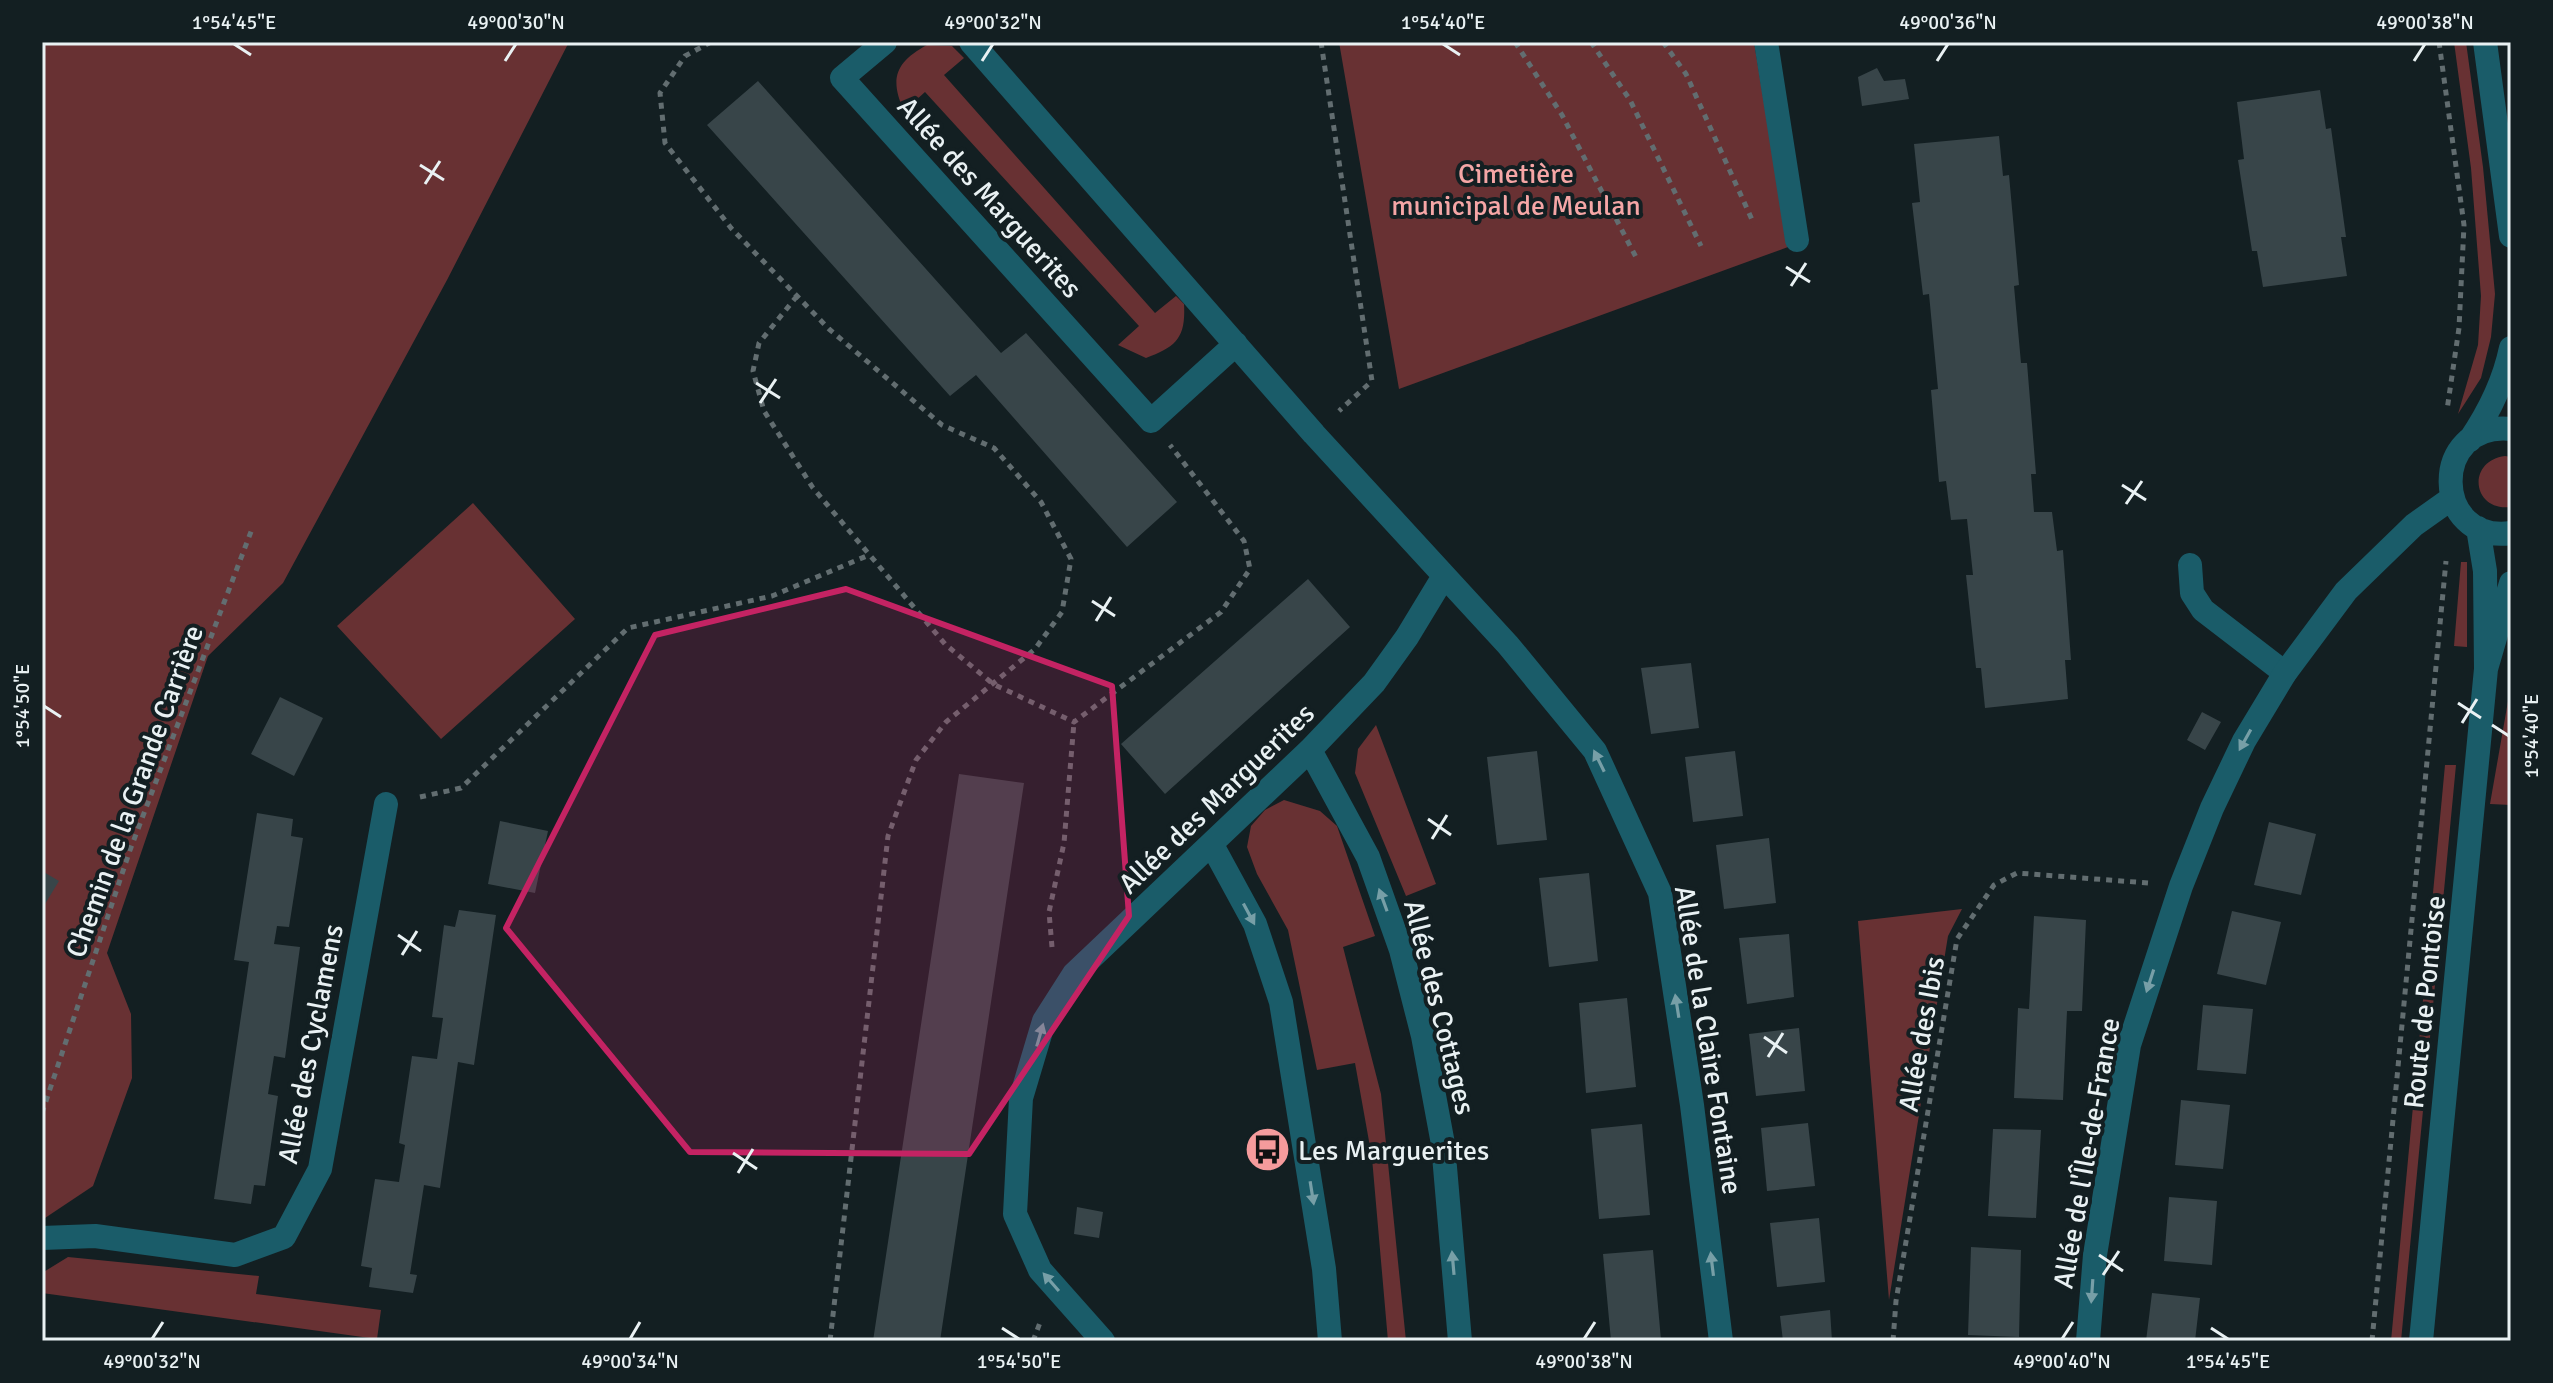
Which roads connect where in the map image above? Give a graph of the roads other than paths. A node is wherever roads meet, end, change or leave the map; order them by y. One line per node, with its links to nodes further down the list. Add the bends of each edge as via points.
1 (885, 42): 7 (street, Allée des Marguerites, via 842,78 1151,421)
2 (971, 42): 7 (street)
3 (1766, 42): 6 (street)
4 (2485, 42): 5 (street)
5 (2511, 236)
6 (1797, 240)
7 (1236, 344): 14 (street)
8 (2511, 348): 10 (street, via 2484,419)
9 (2511, 429): 10 (street, via 2483,432)
10 (2464, 446): 11 (street, Route de Pontoise, via 2450,474)
11 (2465, 515): 12 (street, via 2493,533); 16 (street, Route de Pontoise, via 2485,571); 17 (street, Allée de l'Île-de-France, via 2414,525 2346,591)
12 (2511, 533)
13 (2190, 565): 17 (street, via 2192,593 2203,610)
14 (1444, 576): 18 (street, Allée des Marguerites, via 1374,683); 25 (street, Allée de la Claire Fontaine, one-way to 14, via 1660,893 1595,751)
15 (2511, 583): 16 (street, Route de Pontoise)
16 (2486, 669): 27 (street, Route de Pontoise)
17 (2285, 673): 26 (street, Allée de l'Île-de-France, one-way to 26, via 2212,808 2129,1045 2095,1255)
18 (1310, 750): 20 (street, Allée des Marguerites); 24 (street, Allée des Cottages, one-way to 18, via 1443,1144 1423,1036 1401,950 1368,857)
19 (386, 804): 21 (street, Allée des Cyclamens, via 320,1169 284,1237 235,1255 95,1236)
20 (1212, 845): 22 (street, Allée des Marguerites, one-way to 20, via 1040,1270 1015,1214 1021,1098 1044,1021 1074,974); 23 (street, one-way to 23, via 1255,924 1281,1002 1324,1269)
21 (42, 1238)
22 (1103, 1341)
23 (1330, 1341)
24 (1460, 1341)
25 (1721, 1341)
26 (2088, 1341)
27 (2421, 1341)

